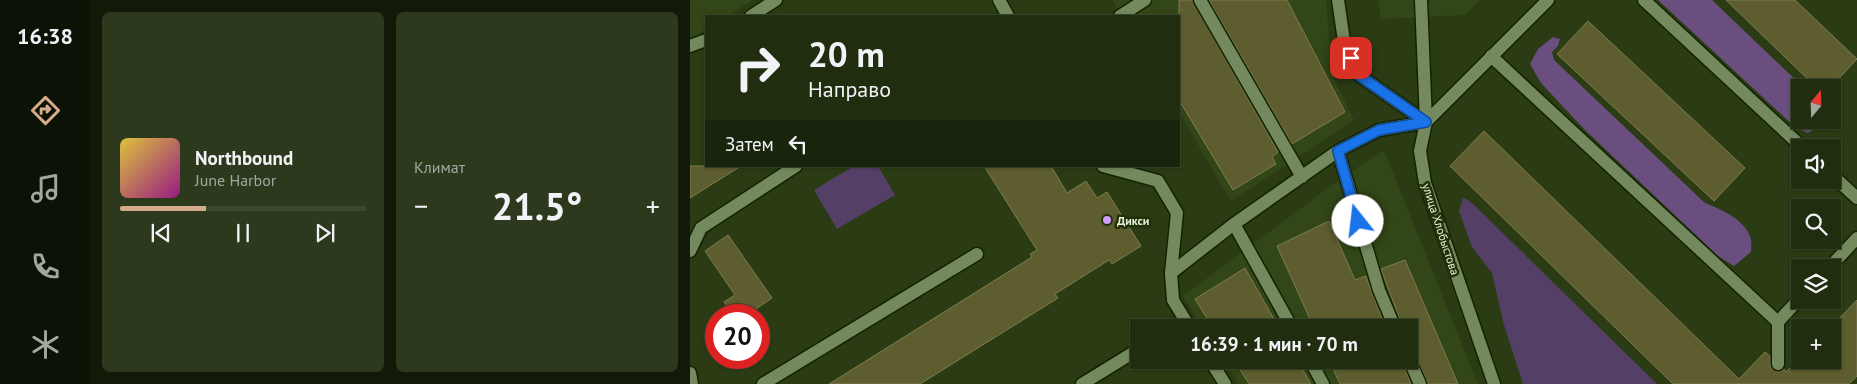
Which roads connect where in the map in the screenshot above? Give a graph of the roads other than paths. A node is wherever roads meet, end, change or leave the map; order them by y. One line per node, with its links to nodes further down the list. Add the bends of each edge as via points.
1 (776, 0): 9 (street)
2 (999, 0): 10 (street)
3 (1145, 0): 11 (street)
4 (1200, 0): 20 (street)
5 (1338, 0): 15 (street, via 1344,40 1360,76)
6 (1422, 0): 15 (street, улица Хлобыстова)
7 (1548, 0): 14 (street)
8 (1644, 0): 16 (street)
9 (753, 15)
10 (1007, 15)
11 (1122, 15)
12 (705, 40): 13 (street)
13 (690, 46)
14 (1491, 56): 15 (street); 33 (street)
15 (1426, 122): 17 (street, via 1379,130); 46 (street, улица Хлобыстова, via 1420,150 1425,183)
16 (1793, 139)
17 (1338, 151): 20 (street); 32 (street, via 1379,290)
18 (794, 167): 25 (street, via 701,228)
19 (1107, 167): 28 (street, via 1158,181 1177,213)
20 (1302, 178): 23 (street)
21 (1841, 183): 22 (street)
22 (1857, 198)
23 (1234, 224): 28 (street); 31 (street)
24 (1857, 238): 27 (street)
25 (690, 251)
26 (977, 254): 41 (street)
27 (1837, 259)
28 (1171, 273): 30 (street, via 1173,300)
29 (1791, 308): 33 (street)
30 (1185, 319)
31 (1287, 319)
32 (1391, 319)
33 (1778, 322): 35 (street)
34 (1130, 355): 42 (street)
35 (1778, 364)
36 (1216, 369): 43 (street)
37 (1315, 369): 44 (street)
38 (1413, 369): 45 (street)
39 (690, 373): 40 (street)
40 (692, 384)
41 (763, 384)
42 (1082, 384)
43 (1225, 384)
44 (1323, 384)
45 (1420, 384)
46 (1494, 384)

